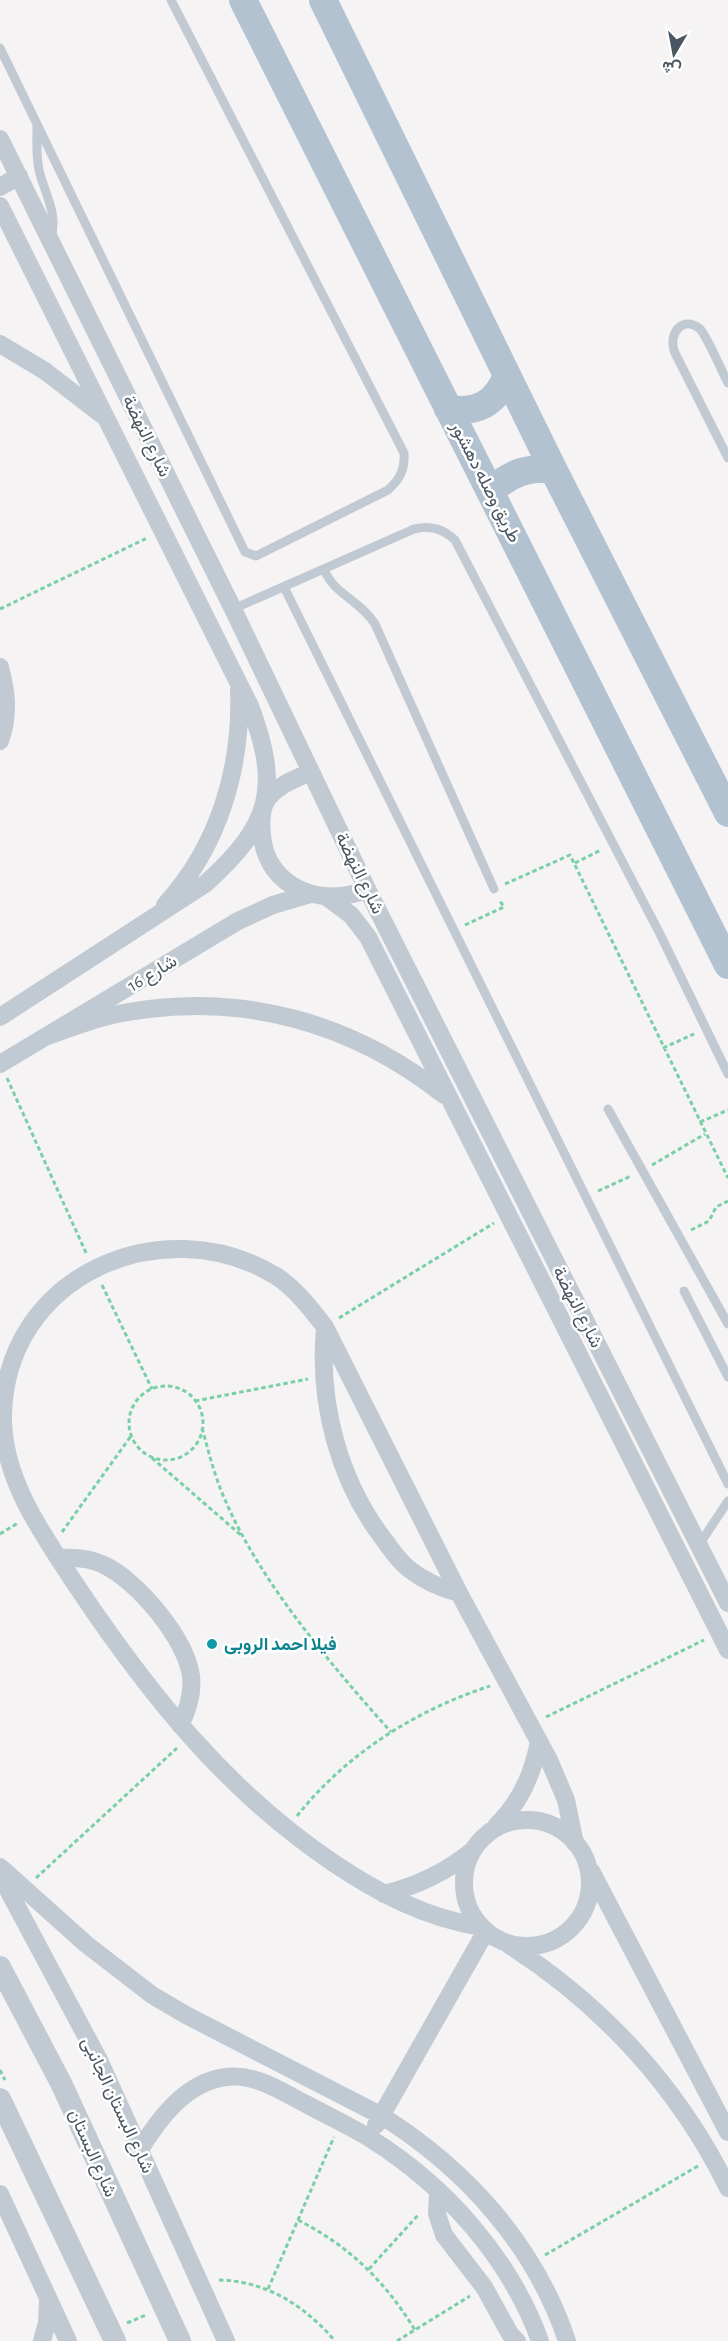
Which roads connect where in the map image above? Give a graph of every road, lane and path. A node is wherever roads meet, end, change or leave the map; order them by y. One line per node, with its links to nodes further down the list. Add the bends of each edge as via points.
1 (171, 0): 5 (lane, via 401,443 405,464 396,483 256,556 245,552)
2 (243, 0): 15 (main road, طريق وصله دهشور)
3 (323, 0): 13 (main road)
4 (0, 48): 5 (lane)
5 (37, 123): 11 (lane, via 38,168 55,225)
6 (0, 139): 7 (street, شارع النهضة)
7 (19, 176): 8 (street); 9 (street, شارع النهضة)
8 (0, 187)
9 (30, 200): 10 (street); 11 (street, شارع النهضة)
10 (1, 213): 16 (street, شارع النهضة)
11 (51, 242): 24 (street, شارع النهضة)
12 (0, 344): 16 (street, via 45,371)
13 (507, 376): 15 (main road, via 491,401 463,411); 18 (main road)
14 (728, 383): 17 (lane, via 702,330 693,325 673,332 671,343 675,353)
15 (448, 409): 19 (main road, طريق وصله دهشور)
16 (106, 419): 20 (street, شارع النهضة)
17 (728, 458)
18 (553, 469): 19 (main road, via 526,470 501,481); 29 (main road)
19 (491, 491): 39 (main road, طريق وصله دهشور)
20 (162, 530): 23 (path); 26 (street, شارع النهضة)
21 (324, 569): 22 (lane); 32 (lane, via 414,529 432,527 455,540); 35 (lane, via 335,587 361,606 375,624)
22 (284, 586): 24 (lane); 38 (lane)
23 (0, 609)
24 (233, 609): 28 (street, شارع النهضة)
25 (0, 667): 27 (street, via 7,709)
26 (239, 685): 30 (street, شارع النهضة, via 264,752); 37 (street, via 236,753 222,810 196,864)
27 (0, 741)
28 (311, 772): 30 (street, via 281,787); 34 (street, شارع النهضة)
29 (719, 783): 31 (main road)
30 (266, 802): 36 (street, شارع النهضة, via 261,823 266,854 284,879); 37 (street, via 255,825 220,871)
31 (728, 813)
32 (614, 844): 33 (path); 41 (lane)
33 (574, 864): 35 (path, via 570,855); 43 (path)
34 (367, 889): 36 (street, شارع 16, via 355,894); 46 (street, شارع النهضة)
35 (494, 889): 38 (path, via 504,907)
36 (319, 896): 42 (street, شارع 16, via 273,905 238,921); 47 (street, شارع النهضة, via 351,915 368,937)
37 (154, 917): 40 (street)
38 (454, 931): 54 (lane)
39 (728, 965)
40 (4, 1011)
41 (706, 1029): 43 (path); 45 (lane)
42 (45, 1037): 44 (street, شارع 16); 47 (street, via 128,1012 213,1006 256,1010 298,1019 359,1041 416,1072)
43 (663, 1048): 50 (path)
44 (0, 1064): 58 (path)
45 (728, 1074)
46 (468, 1089): 47 (street); 72 (street, شارع النهضة)
47 (449, 1098): 56 (street, شارع النهضة)
48 (608, 1109): 52 (lane)
49 (728, 1110): 50 (path)
50 (700, 1122): 51 (path)
51 (705, 1134): 52 (path); 53 (path)
52 (642, 1171): 54 (path); 57 (lane)
53 (728, 1178)
54 (586, 1197): 69 (lane)
55 (728, 1201): 57 (path, via 716,1207 709,1221)
56 (507, 1215): 61 (path); 76 (street, شارع النهضة)
57 (679, 1236): 60 (lane)
58 (93, 1269): 61 (street, via 116,1259 163,1249 227,1256 279,1278); 64 (path); 73 (street, via 60,1292 33,1322 13,1358 4,1398 4,1438 11,1468)
59 (684, 1291): 63 (lane)
60 (728, 1324)
61 (325, 1327): 62 (street); 74 (street)
62 (323, 1376): 65 (path); 74 (street, via 336,1444 378,1533 407,1568 423,1580)
63 (728, 1377)
64 (152, 1389): 65 (path, via 175,1388); 67 (path, via 139,1398 130,1412)
65 (195, 1401): 66 (path)
66 (202, 1428): 68 (path, via 188,1452 170,1460); 71 (path, via 219,1484)
67 (131, 1436): 68 (path); 73 (path)
68 (151, 1456): 71 (path)
69 (727, 1481)
70 (728, 1501): 72 (lane)
71 (244, 1538): 81 (path, via 314,1641)
72 (699, 1545): 75 (street, شارع النهضة)
73 (55, 1552): 80 (street, via 124,1655); 80 (street, via 116,1572 168,1627 184,1653 191,1677)
74 (459, 1593): 78 (street)
75 (728, 1603)
76 (720, 1633): 77 (street, شارع النهضة); 79 (path)
77 (728, 1650)
78 (506, 1681): 79 (street); 81 (path, via 446,1702)
79 (530, 1724): 82 (street)
80 (185, 1731): 83 (street, via 248,1797); 90 (path)
81 (391, 1732): 83 (path, via 338,1773)
82 (539, 1741): 84 (street, via 526,1784); 85 (street, via 562,1790)
83 (286, 1829): 91 (street)
84 (491, 1831): 85 (street, via 513,1822 536,1821 558,1828); 86 (street)
85 (575, 1843): 87 (street)
86 (472, 1851): 91 (street, via 424,1881); 92 (street, via 464,1891 467,1904)
87 (587, 1864): 93 (street, via 588,1899 578,1921 549,1942 538,1945); 98 (street)
88 (0, 1868): 90 (street)
89 (0, 1875): 100 (street, شارع البستان الجانبى, via 99,2060)
90 (24, 1889): 96 (street, via 152,1995)
91 (384, 1894): 92 (street, via 431,1916)
92 (484, 1929): 93 (street); 96 (street)
93 (502, 1941): 101 (street, via 558,1979 607,2021 651,2068)
94 (0, 1967): 112 (street, شارع البستان, via 61,2083)
95 (0, 2099): 114 (street)
96 (381, 2116): 99 (street); 106 (street, via 411,2134 489,2205)
97 (340, 2122): 99 (street); 100 (street, via 249,2077 228,2076 190,2091 161,2118); 105 (path)
98 (728, 2134): 101 (street)
99 (370, 2138): 103 (street)
100 (139, 2151): 108 (street, شارع البستان الجانبى)
101 (716, 2158): 102 (street); 106 (path)
102 (728, 2188)
103 (438, 2193): 107 (path); 109 (street, via 437,2214 444,2235); 123 (street, via 499,2261 525,2304)
104 (0, 2194): 111 (street)
105 (298, 2220): 107 (path, via 336,2241); 110 (path)
106 (531, 2263): 115 (street, via 552,2303)
107 (369, 2269): 113 (path)
108 (197, 2280): 110 (path, via 233,2281); 119 (street, شارع البستان الجانبى)
109 (484, 2287): 113 (path); 122 (street)
110 (268, 2289): 120 (path, via 318,2321)
111 (49, 2300): 116 (street); 117 (street)
112 (164, 2306): 114 (path); 118 (street, شارع البستان)
113 (414, 2330): 121 (path)
114 (112, 2336)
115 (561, 2340)
116 (42, 2341)
117 (68, 2341)
118 (180, 2341)
119 (226, 2341)
120 (335, 2341)
121 (397, 2341)
122 (517, 2341)
123 (540, 2341)

